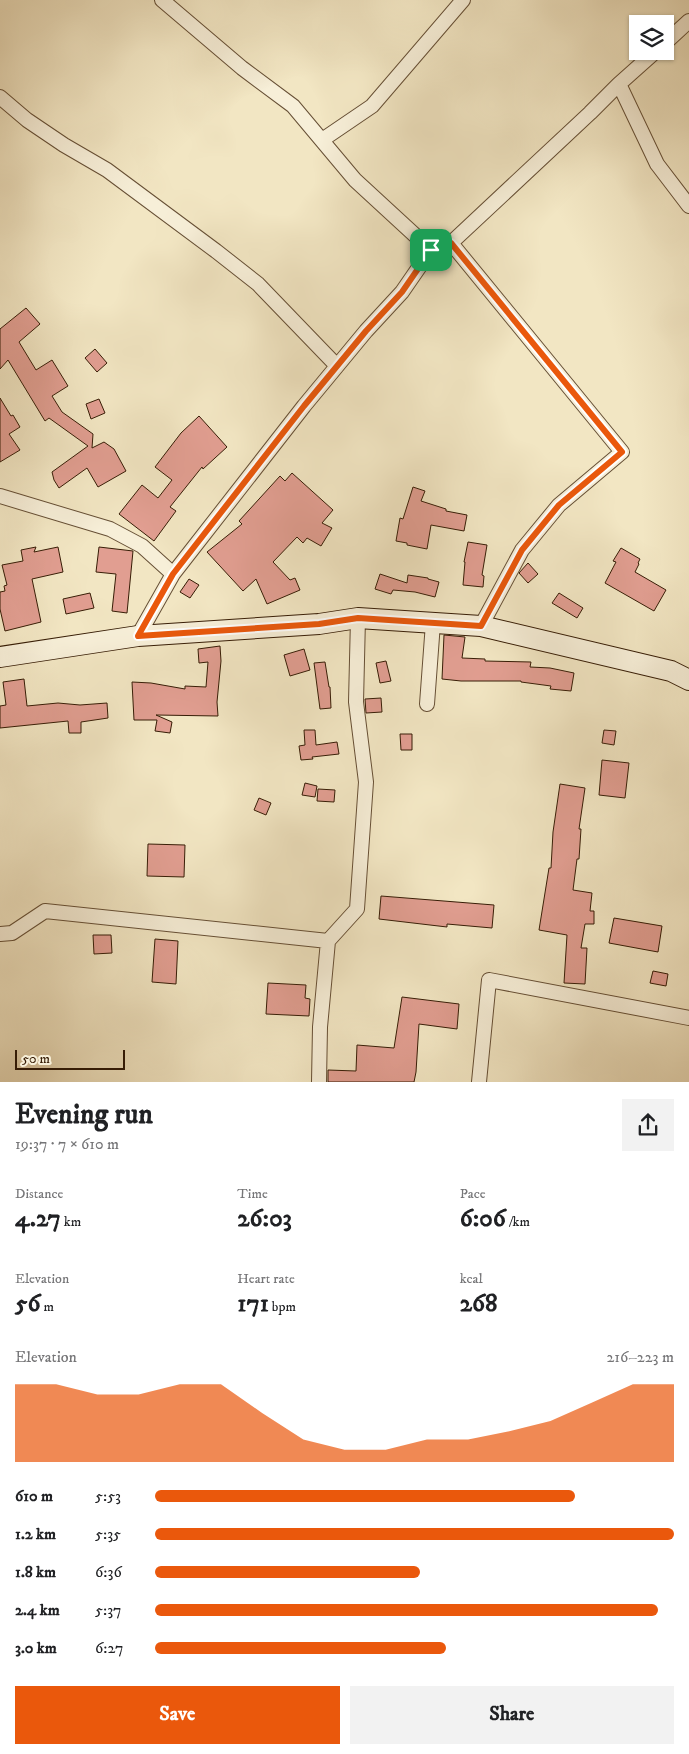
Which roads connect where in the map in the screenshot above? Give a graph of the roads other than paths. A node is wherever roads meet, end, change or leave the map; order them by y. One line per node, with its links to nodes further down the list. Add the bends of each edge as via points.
1 (162, 0): 8 (street, via 242,68 293,106)
2 (464, 0): 8 (street, via 372,106)
3 (689, 21): 4 (street)
4 (674, 35)
5 (646, 60): 6 (street)
6 (619, 84): 9 (street, via 657,164); 10 (street)
7 (0, 97): 12 (street, via 27,120 107,170 258,284)
8 (322, 140): 11 (street, via 355,180)
9 (689, 206)
10 (451, 243): 11 (street); 17 (street, via 622,452 559,505 522,550)
11 (431, 250): 12 (street, via 402,292)
12 (337, 366): 14 (street)
13 (1, 494): 14 (street, via 110,528 142,546)
14 (173, 574): 18 (street)
15 (358, 618): 16 (street); 18 (street, via 319,624); 23 (street, via 356,702 366,782 357,909)
16 (433, 623): 17 (street); 21 (street)
17 (481, 626): 20 (street, via 671,671)
18 (138, 636): 19 (street)
19 (0, 657)
20 (689, 680)
21 (427, 704)
22 (0, 934): 23 (street, via 12,933 45,911)
23 (328, 942): 25 (street, via 320,1027)
24 (689, 1018): 26 (street, via 489,980)
25 (319, 1082)
26 (479, 1082)

